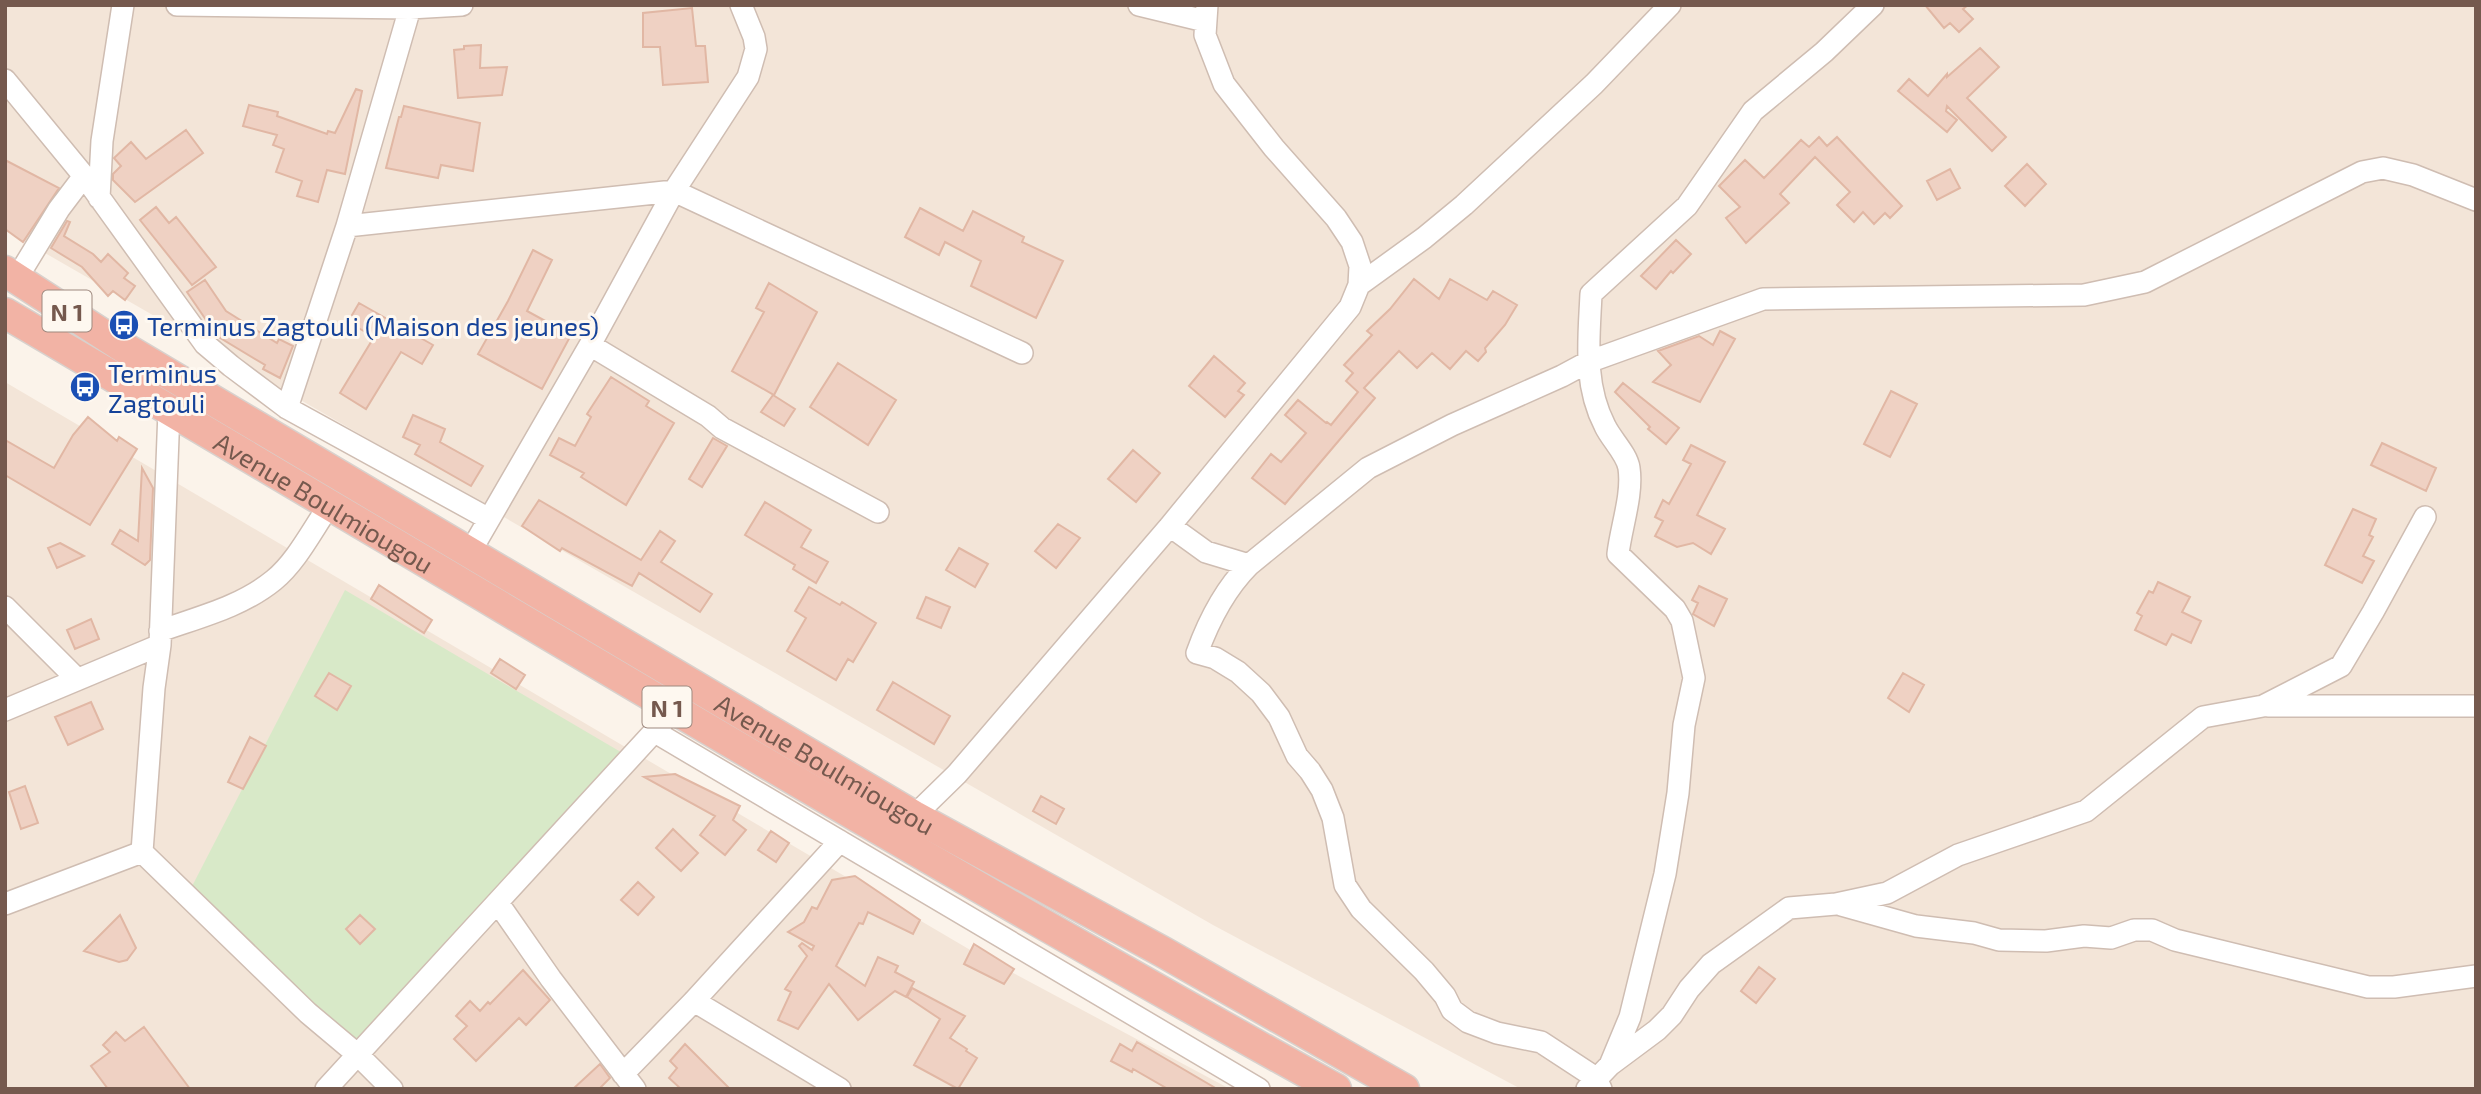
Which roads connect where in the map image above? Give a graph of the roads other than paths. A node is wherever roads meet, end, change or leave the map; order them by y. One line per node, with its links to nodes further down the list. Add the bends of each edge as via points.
1 (122, 5): 13 (street, via 102,141)
2 (177, 5): 8 (street)
3 (461, 5): 8 (street)
4 (741, 5): 12 (street, via 756,49 748,77)
5 (1139, 5): 9 (street)
6 (1670, 5): 17 (street, via 1594,84 1464,205)
7 (1873, 5): 21 (street, via 1753,111 1687,206 1591,293)
8 (410, 8): 15 (street)
9 (1206, 13): 17 (street, via 1205,35 1224,84 1336,218 1352,242 1360,266)
10 (5, 80): 11 (street)
11 (84, 176): 13 (street); 16 (street)
12 (674, 191): 15 (street); 19 (street); 20 (street)
13 (99, 198): 22 (street, via 205,344)
14 (2476, 200): 21 (street, via 2413,175 2383,168 2361,172 2145,282 2084,295 1763,299)
15 (347, 226): 22 (street)
16 (11, 274): 29 (highway, Avenue Boulmiougou / N 1, via 118,344)
17 (1359, 285): 28 (street, via 1350,307)
18 (5, 313): 23 (highway, Avenue Boulmiougou / N 1)
19 (590, 345): 25 (street, via 722,428); 27 (street)
20 (1023, 353)
21 (1588, 362): 30 (street, via 1368,468); 47 (street, via 1590,388 1604,426 1629,466 1627,511 1618,554 1675,609 1682,621 1694,678 1665,874 1630,1017)
22 (287, 408): 27 (street)
23 (169, 411): 24 (highway, Avenue Boulmiougou / N 1); 32 (street)
24 (328, 506): 32 (street, via 275,579); 37 (highway, Avenue Boulmiougou / N 1)
25 (878, 512)
26 (2425, 517): 34 (street, via 2340,666)
27 (489, 519): 29 (street)
28 (1170, 526): 30 (street, via 1206,552); 38 (street, via 957,774)
29 (469, 554): 38 (highway, Avenue Boulmiougou / N 1)
30 (1250, 565): 47 (street, via 1209,621 1197,653 1238,672 1279,718 1297,756 1322,790 1333,818 1345,885 1361,909 1468,1022 1541,1042)
31 (5, 607): 33 (street)
32 (160, 638): 33 (street); 40 (street)
33 (78, 679): 36 (street)
34 (2263, 706): 35 (street); 43 (street, via 2203,717 2086,811 1958,855 1887,893)
35 (2476, 706)
36 (5, 710)
37 (664, 721): 39 (street); 41 (street); 53 (highway, Avenue Boulmiougou / N 1)
38 (914, 816): 54 (highway, Avenue Boulmiougou / N 1)
39 (840, 841): 45 (street); 52 (street)
40 (142, 852): 42 (street); 46 (street, via 308,1013)
41 (498, 903): 46 (street); 48 (street)
42 (5, 904)
43 (1836, 904): 44 (street, via 1916,926 1999,940 2111,938 2152,930 2175,940 2368,987); 47 (street, via 1788,908 1711,964 1672,1015)
44 (2476, 976)
45 (694, 1001): 48 (street); 51 (street)
46 (358, 1055): 49 (street); 50 (street)
47 (1599, 1080)
48 (629, 1082)
49 (326, 1089)
50 (391, 1089)
51 (840, 1089)
52 (1259, 1089)
53 (1336, 1089)
54 (1404, 1089)

